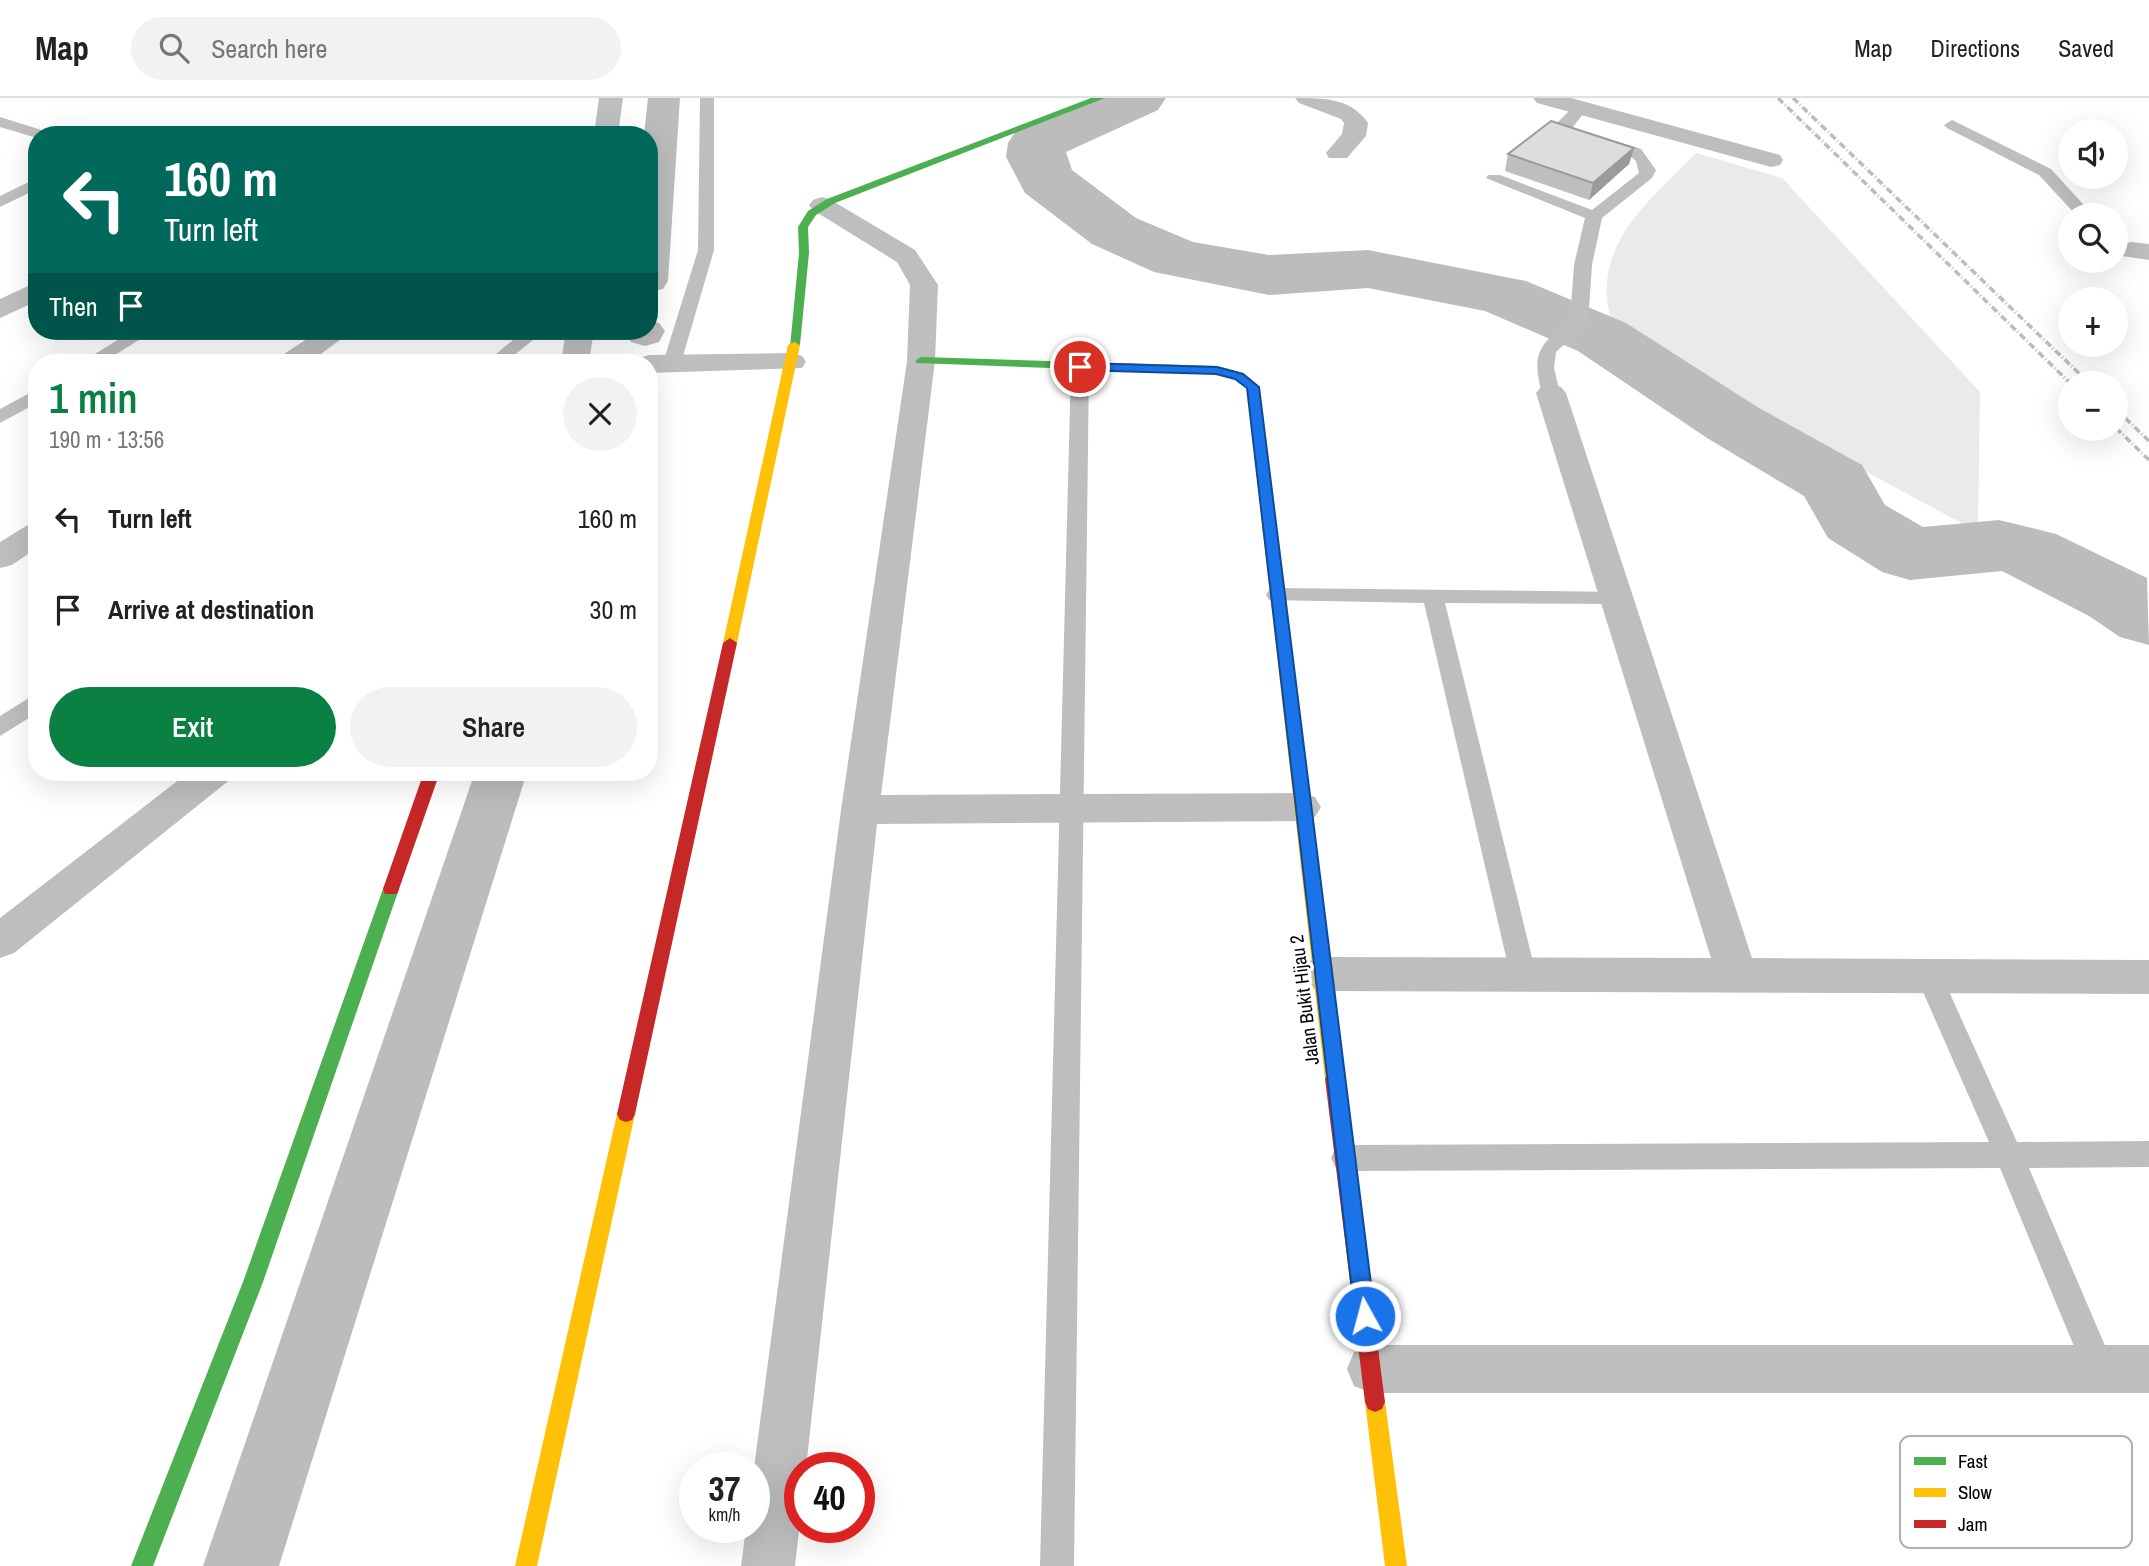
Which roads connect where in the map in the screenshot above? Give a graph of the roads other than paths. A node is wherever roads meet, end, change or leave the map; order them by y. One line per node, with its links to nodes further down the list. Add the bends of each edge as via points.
1 (611, 98): 9 (street)
2 (707, 98): 29 (lane, via 706,250)
3 (1100, 98): 17 (street)
4 (1307, 98): 11 (street, via 1349,114 1356,123 1354,136)
5 (1545, 98): 6 (street)
6 (1580, 107): 12 (street); 18 (lane, via 1563,125 1566,131 1635,152 1648,170)
7 (0, 122): 10 (lane)
8 (1952, 125): 16 (lane, via 2030,162)
9 (607, 126)
10 (28, 130)
11 (1338, 153)
12 (1770, 160)
13 (1494, 178): 18 (lane)
14 (28, 188): 15 (lane)
15 (0, 202)
16 (2074, 203)
17 (822, 205): 27 (street, via 906,256 916,269 924,285); 28 (street, via 803,227)
18 (1594, 216): 31 (lane, via 1583,265 1579,323 1546,350 1543,360)
19 (28, 295): 20 (street)
20 (0, 310)
21 (129, 340): 24 (lane)
22 (325, 340): 25 (street)
23 (523, 340): 26 (lane)
24 (105, 354)
25 (304, 354)
26 (505, 354)
27 (921, 361): 30 (street); 42 (street)
28 (792, 362): 29 (street); 57 (street)
29 (661, 364)
30 (1080, 367): 34 (street, Jalan Bukit Hijau 2, via 1217,370 1239,376 1253,387); 43 (lane)
31 (1552, 393): 36 (street)
32 (28, 400): 33 (lane)
33 (0, 416)
34 (1277, 595): 35 (lane); 41 (street, Jalan Bukit Hijau 2)
35 (1433, 596): 36 (lane); 46 (lane)
36 (1616, 597): 47 (street)
37 (28, 707): 38 (lane)
38 (0, 727)
39 (203, 781): 44 (street)
40 (429, 781): 56 (street, via 253,1282)
41 (1302, 807): 43 (street); 45 (street, Jalan Bukit Hijau 2)
42 (860, 810): 43 (street); 58 (street)
43 (1072, 810): 59 (lane)
44 (0, 941)
45 (1321, 974): 46 (street); 52 (street, Jalan Bukit Hijau 2)
46 (1523, 974): 47 (street)
47 (1737, 976): 48 (street)
48 (1929, 976): 49 (street); 51 (lane)
49 (2149, 977)
50 (2149, 1154): 51 (lane)
51 (2009, 1155): 52 (lane); 54 (lane)
52 (1345, 1158): 53 (street, Jalan Bukit Hijau 2)
53 (1372, 1369): 54 (street); 60 (street, Jalan Bukit Hijau 2)
54 (2099, 1369): 55 (street)
55 (2149, 1369)
56 (142, 1566)
57 (526, 1566)
58 (768, 1566)
59 (1057, 1566)
60 (1396, 1566)

